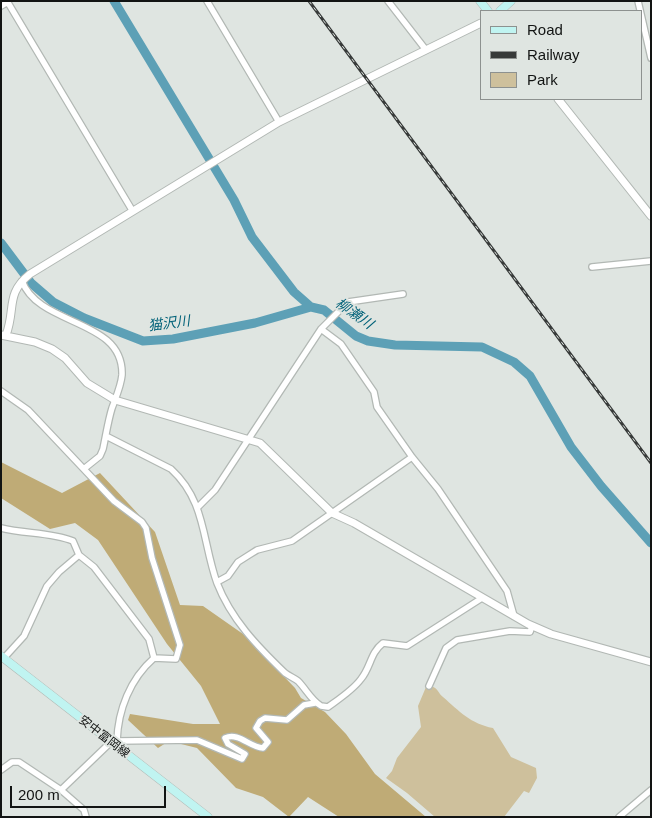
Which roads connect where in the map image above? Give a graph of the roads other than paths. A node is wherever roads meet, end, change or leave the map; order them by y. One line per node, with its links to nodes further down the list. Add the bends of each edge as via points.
1 (207, 1): 12 (street)
2 (388, 1): 9 (street)
3 (512, 1): 6 (main road)
4 (8, 2): 5 (street); 13 (street)
5 (1, 6)
6 (501, 10)
7 (642, 19): 10 (street)
8 (480, 23): 9 (street)
9 (426, 50): 12 (street)
10 (651, 58)
11 (559, 100): 14 (street)
12 (279, 122): 13 (street)
13 (132, 210): 17 (street)
14 (651, 216)
15 (651, 261): 16 (street)
16 (592, 267)
17 (23, 280): 20 (street, via 14,291 11,321); 22 (street, via 26,291 34,299 112,344 122,372)
18 (403, 294): 19 (street, via 348,302)
19 (324, 327): 24 (street); 25 (street, via 341,344 374,392 377,407)
20 (3, 335): 22 (street, via 52,349 87,384)
21 (1, 391): 26 (street, via 28,410)
22 (115, 400): 23 (street); 24 (street)
23 (106, 436): 26 (street, via 100,456); 27 (street, via 171,468)
24 (248, 438): 27 (street, via 215,490); 28 (street, via 265,448)
25 (412, 457): 28 (street); 33 (street, via 438,489 507,591)
26 (85, 468): 36 (street, via 114,501 146,528 152,558 180,645 176,659)
27 (198, 507): 31 (street)
28 (332, 513): 31 (street, via 292,541 257,550); 32 (street)
29 (1, 528): 30 (street, via 73,541)
30 (79, 554): 35 (street, via 47,586 24,636); 36 (street, via 94,567 149,639)
31 (217, 582): 39 (street, via 244,630)
32 (482, 598): 33 (street); 39 (street, via 407,646 383,642 371,655 362,678 355,686 328,707)
33 (514, 616): 34 (street)
34 (532, 626): 37 (street); 38 (street, via 530,632 510,631 457,640 446,648)
35 (3, 657): 40 (main road, 安中富岡線)
36 (154, 658): 40 (street, via 139,672 124,702)
37 (651, 662)
38 (429, 686)
39 (315, 703): 40 (street, via 304,705 287,720 260,720 256,728 268,742 263,748 238,737 225,738 228,744 245,754 242,759 197,740)
40 (114, 742): 42 (street); 45 (main road, 安中富岡線)
41 (1, 770): 42 (street, via 12,762 19,762)
42 (61, 790): 44 (street, via 84,810)
43 (651, 790): 46 (street)
44 (86, 817)
45 (208, 817)
46 (619, 817)

